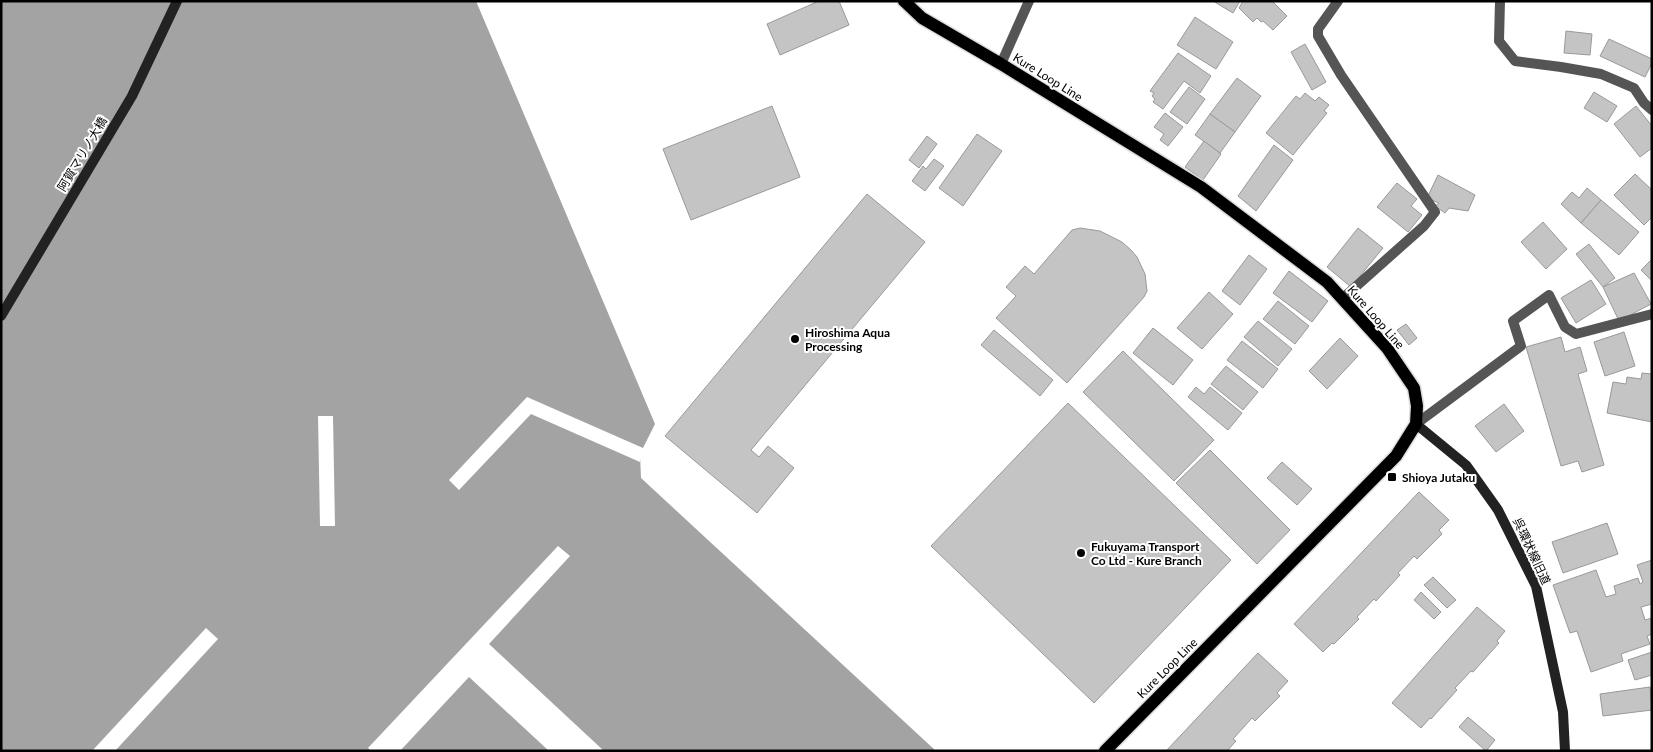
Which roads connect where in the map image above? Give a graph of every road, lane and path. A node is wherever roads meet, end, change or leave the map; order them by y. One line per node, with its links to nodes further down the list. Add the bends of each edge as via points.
1 (177, 1): 10 (street, 阿賀マリノ大橋, via 132,96)
2 (904, 1): 6 (main road, Kure Loop Line, via 922,18)
3 (1029, 1): 6 (street)
4 (1338, 1): 8 (street, via 1318,29 1318,36 1434,212 1424,226)
5 (1500, 1): 7 (street, via 1499,41 1515,61 1601,74 1634,88)
6 (1001, 64): 8 (main road, Kure Loop Line, via 1201,187 1328,282)
7 (1652, 110)
8 (1343, 298): 11 (main road, Kure Loop Line, via 1387,348 1414,388 1418,406)
9 (1652, 314): 11 (street, via 1576,334 1565,327 1549,295 1513,321 1521,346)
10 (1, 316)
11 (1416, 424): 12 (main road, Kure Loop Line, via 1396,456); 13 (street, 呉環状線旧道, via 1466,465 1498,510 1536,586 1563,712)
12 (1105, 751)
13 (1565, 751)

